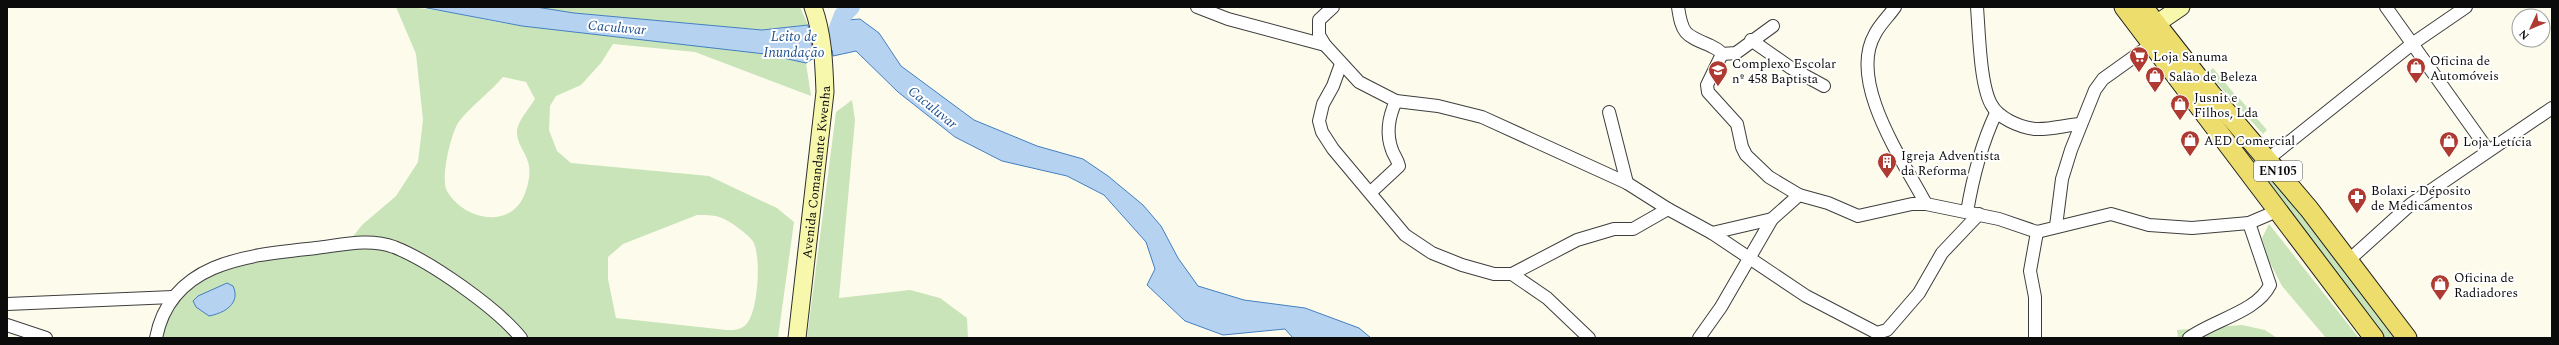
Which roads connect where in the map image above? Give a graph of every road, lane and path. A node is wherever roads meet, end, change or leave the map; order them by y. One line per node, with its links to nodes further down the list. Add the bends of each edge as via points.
1 (1197, 7): 17 (street, via 1228,19)
2 (1333, 7): 17 (street, via 1319,20 1319,35)
3 (1678, 7): 18 (street, via 1680,24 1686,34 1716,48)
4 (1895, 7): 31 (street, via 1874,35 1868,74 1872,100)
5 (1977, 7): 24 (street, via 1985,79 1990,103)
6 (2124, 7): 15 (main road, EN105)
7 (2143, 7): 12 (main road, EN105)
8 (2181, 7): 12 (main road)
9 (2386, 7): 16 (street)
10 (2466, 7): 16 (street)
11 (816, 14): 49 (main road, Avenida Comandante Kwenha, via 824,59 825,92)
12 (2156, 24): 27 (main road, EN105, via 2212,95)
13 (1773, 26): 14 (street)
14 (1751, 40): 18 (street, via 1736,53); 20 (street, via 1791,68)
15 (2152, 44): 25 (street, via 2103,79 2095,90); 33 (main road, EN105)
16 (2412, 44): 26 (street); 27 (street)
17 (1325, 45): 19 (street)
18 (1722, 54): 30 (street, via 1707,85 1708,92 1737,124 1746,155 1769,177)
19 (1341, 64): 21 (street, via 1359,82); 29 (street, via 1323,104 1319,121 1322,132 1333,149)
20 (1824, 86)
21 (1396, 101): 28 (street, via 1438,106 1482,117); 29 (street, via 1390,115 1389,126 1392,151 1397,156 1399,166)
22 (2552, 108): 26 (street)
23 (1609, 112): 28 (street)
24 (1996, 113): 25 (street, via 2010,121 2034,128); 34 (street, via 1983,140 1974,170)
25 (2081, 124): 37 (street, via 2062,179)
26 (2488, 150): 41 (street, via 2411,204)
27 (2268, 159): 41 (main road, EN105)
28 (1627, 183): 32 (street)
29 (1371, 192): 42 (street, via 1405,235 1432,253 1462,266 1494,274)
30 (1799, 195): 31 (street, via 1828,203 1858,216 1912,204); 35 (street)
31 (1926, 204): 34 (street)
32 (1668, 209): 39 (street); 42 (street, via 1633,229 1614,229 1577,240)
33 (2277, 211): 36 (street); 54 (main road, EN105)
34 (1973, 213): 38 (street); 40 (street, via 1942,253 1919,293 1882,333 1845,318)
35 (1772, 219): 39 (street); 40 (street)
36 (2249, 223): 37 (street, via 2192,228 2149,225 2111,214); 53 (street, via 2270,285 2265,295)
37 (2056, 226): 38 (street)
38 (2037, 232): 52 (street, via 2030,271 2035,297)
39 (1712, 233): 40 (street)
40 (1750, 260): 51 (street)
41 (2349, 260): 55 (main road, EN105)
42 (1512, 274): 50 (street, via 1547,298)
43 (173, 297): 44 (street); 46 (street, via 165,309); 48 (street, via 188,283 210,269 232,261 266,254 367,242 393,247 413,256 487,305)
44 (7, 304)
45 (7, 325): 47 (street)
46 (156, 336)
47 (46, 338)
48 (521, 338)
49 (797, 338)
50 (1589, 338)
51 (1699, 338)
52 (2035, 338)
53 (2189, 338)
54 (2374, 338)
55 (2407, 338)

